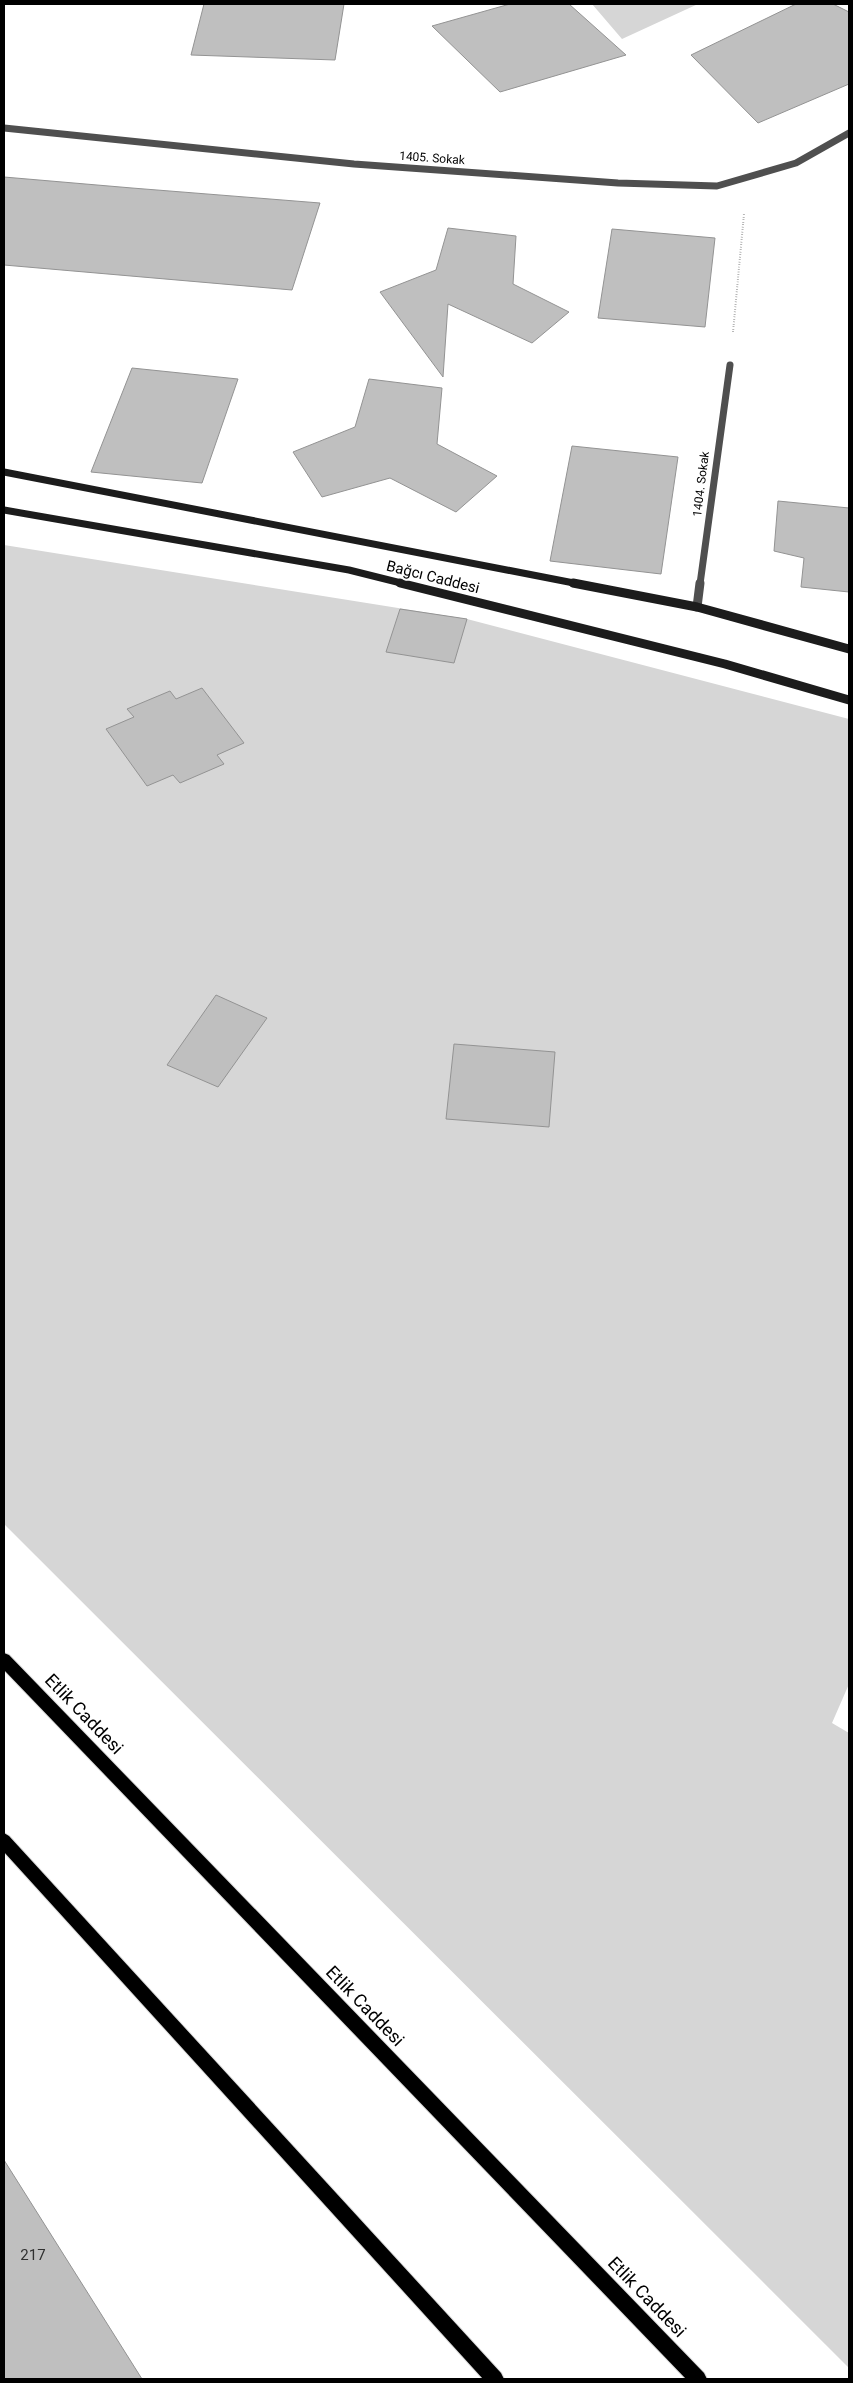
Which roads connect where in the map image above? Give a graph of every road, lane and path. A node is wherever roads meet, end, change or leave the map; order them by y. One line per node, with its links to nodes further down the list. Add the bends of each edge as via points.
1 (4, 128): 3 (street, 1405. Sokak, via 354,164 618,183 717,186)
2 (849, 133): 3 (street, 1405. Sokak, via 796,163)
3 (747, 178): 4 (path)
4 (730, 365): 7 (street, 1404. Sokak)
5 (4, 472): 7 (main road, Bağcı Caddesi)
6 (4, 510): 9 (main road, Bağcı Caddesi, via 348,570 725,664)
7 (696, 607): 8 (main road, Bağcı Caddesi)
8 (849, 649)
9 (849, 700)
10 (4, 1660): 13 (main road, Etlik Caddesi)
11 (4, 1841): 12 (main road)
12 (494, 2379)
13 (698, 2379)

